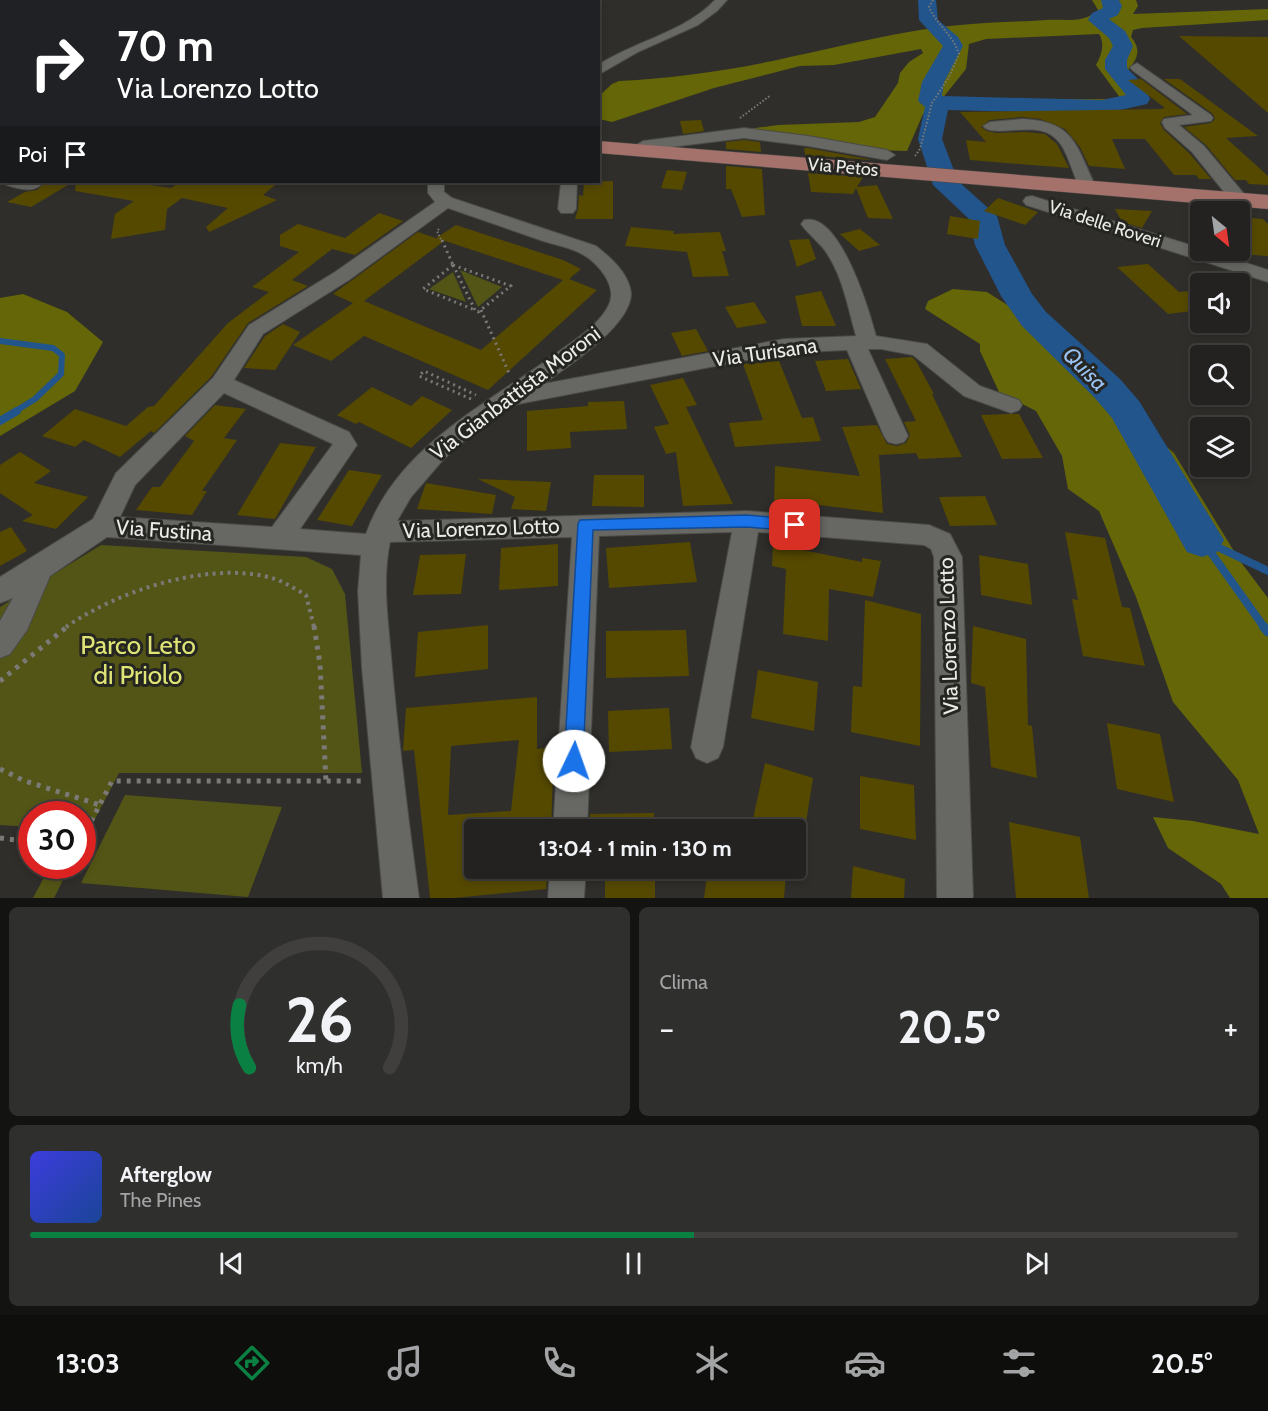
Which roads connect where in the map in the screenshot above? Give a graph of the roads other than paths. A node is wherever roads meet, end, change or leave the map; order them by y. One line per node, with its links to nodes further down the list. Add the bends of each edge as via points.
1 (721, 0): 3 (street, via 677,31 637,47)
2 (1137, 67): 13 (street, via 1206,118 1169,122 1198,149)
3 (600, 70)
4 (990, 126): 12 (street, via 1036,124 1053,129 1067,141)
5 (600, 147): 6 (main road, Via Petos)
6 (636, 150): 7 (street, via 744,133); 12 (main road, Via Petos)
7 (887, 155)
8 (17, 183): 9 (street)
9 (33, 183)
10 (436, 183): 14 (street, via 436,193)
11 (569, 183): 16 (street)
12 (1090, 191): 13 (main road, Via Petos); 18 (street, Via delle Roveri, via 1032,201)
13 (1239, 199): 15 (main road, Via Petos)
14 (446, 202): 20 (street, Via Fustina, via 342,276 256,330); 21 (street, Via Gianbattista Moroni, via 589,250 606,263 621,292 620,303 604,327)
15 (1268, 202)
16 (567, 209)
17 (810, 224): 19 (street, via 832,246 845,267)
18 (1268, 276)
19 (862, 343): 21 (street, Via Turisana, via 784,346); 22 (street, Via Turisana, via 920,349 972,391); 23 (street)
20 (221, 382): 26 (street, Via Fustina, via 125,480); 27 (street, via 341,438 345,445)
21 (495, 395): 28 (street, Via Gianbattista Moroni, via 461,431 417,468 393,503)
22 (1011, 405)
23 (896, 436)
24 (747, 521): 25 (street, Via Lorenzo Lotto); 32 (street); 37 (street, Via Lorenzo Lotto, via 929,535 941,542 948,557)
25 (586, 524): 28 (street, Via Lorenzo Lotto); 33 (street)
26 (103, 525): 27 (street, Via Fustina); 29 (street)
27 (279, 538): 28 (street, Via Fustina)
28 (379, 539): 35 (street, via 373,604 386,780)
29 (39, 569): 30 (street); 31 (street, via 17,621)
30 (0, 591)
31 (0, 645)
32 (707, 747)
33 (571, 819)
34 (567, 879): 36 (street)
35 (400, 898)
36 (566, 898)
37 (955, 898)

